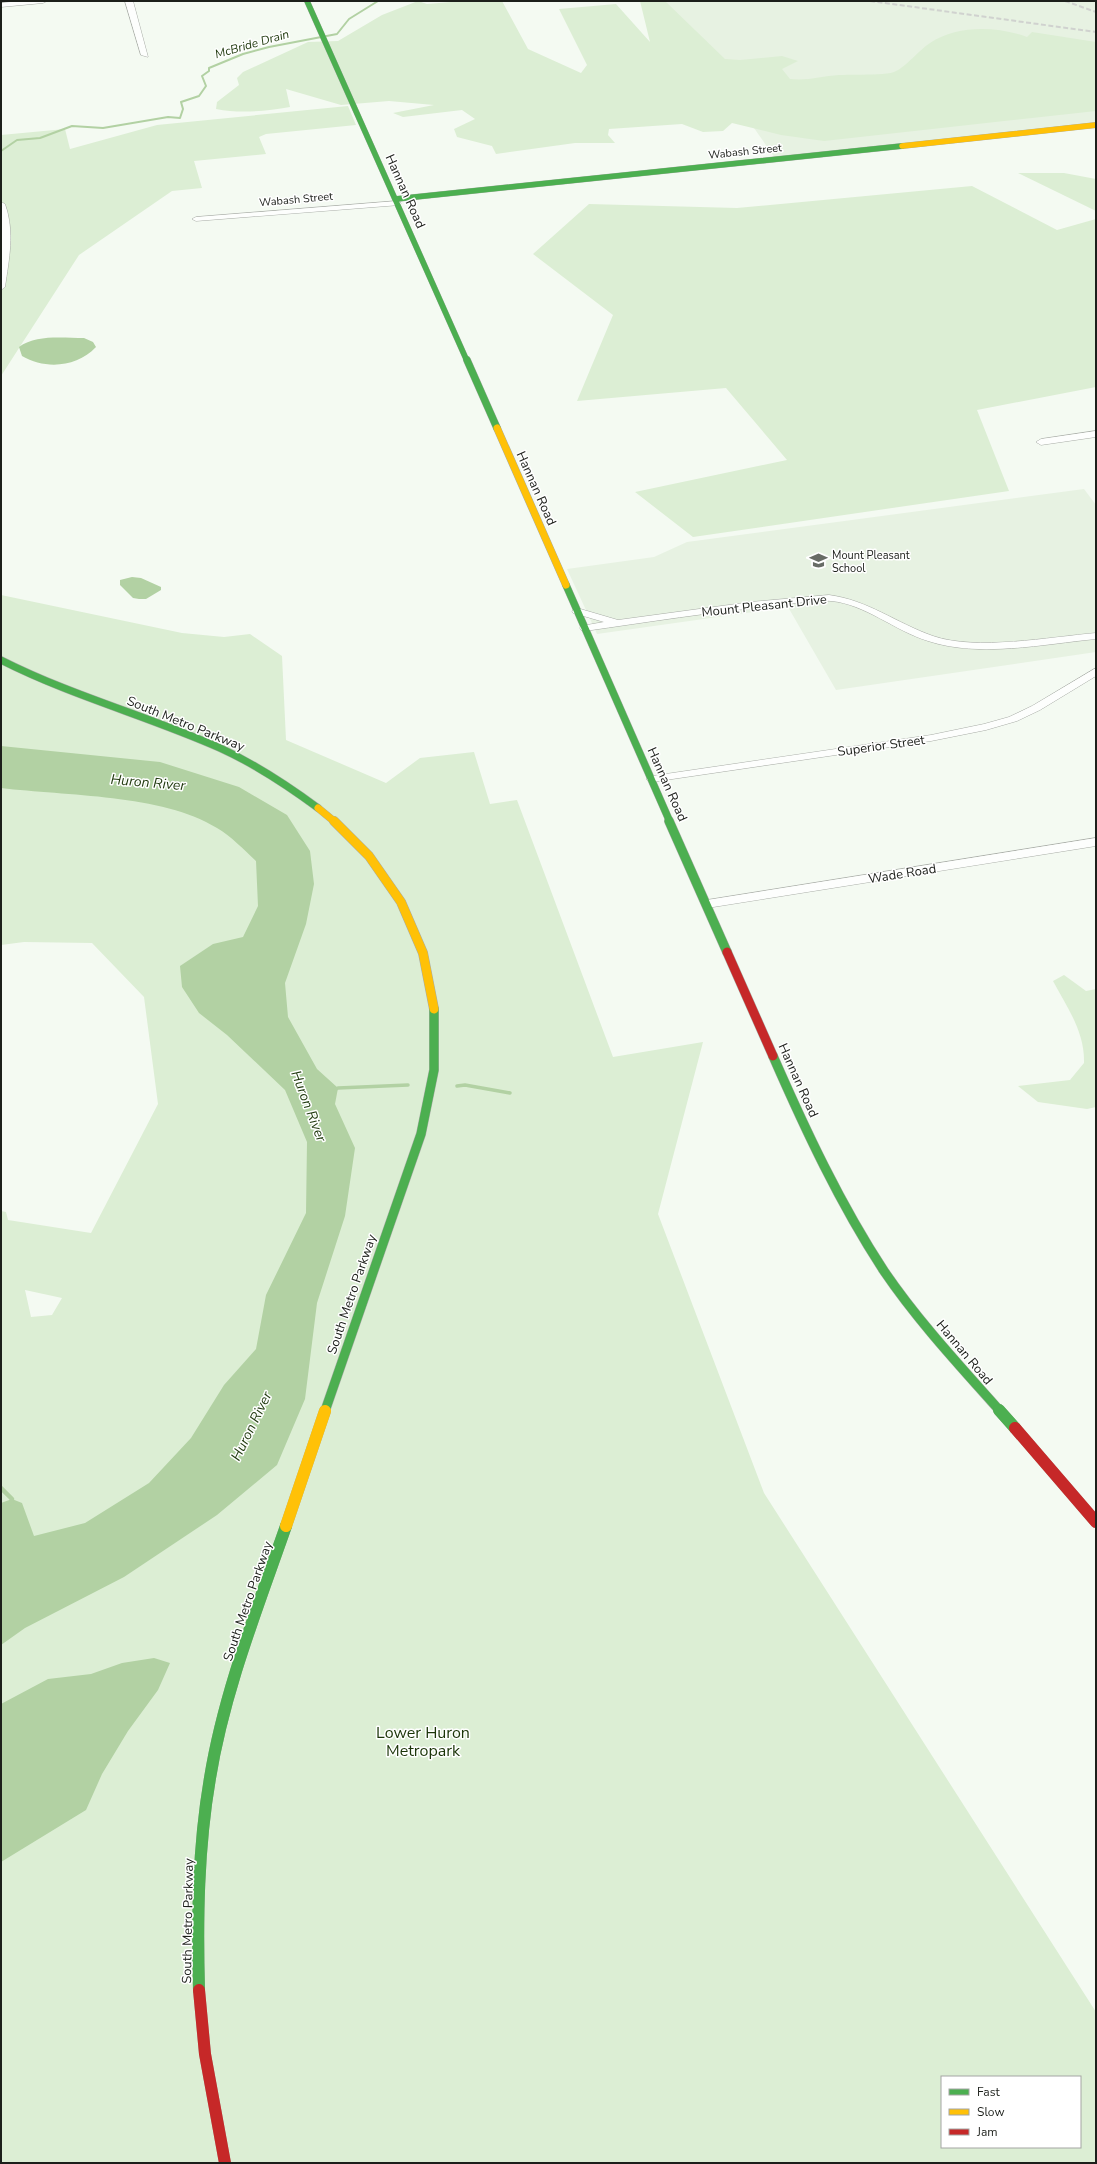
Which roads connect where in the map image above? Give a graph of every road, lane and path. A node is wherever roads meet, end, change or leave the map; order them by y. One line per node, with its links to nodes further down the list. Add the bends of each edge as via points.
1 (43, 1): 4 (street)
2 (129, 1): 5 (street)
3 (307, 1): 7 (street, Hannan Road)
4 (1, 4)
5 (145, 55)
6 (1096, 125): 7 (street, Wabash Street)
7 (397, 201): 9 (street, Wabash Street); 13 (street, Hannan Road)
8 (1, 204): 10 (street, via 6,217)
9 (196, 219)
10 (1, 287)
11 (1096, 434): 12 (street)
12 (1041, 442)
13 (577, 611): 14 (street, Mount Pleasant Drive); 15 (street, Hannan Road)
14 (616, 623): 15 (street, Mount Pleasant Drive); 16 (street, Mount Pleasant Drive, via 777,602 829,598 845,600 872,610 889,622 931,639 962,645 996,645)
15 (585, 628): 19 (street, Hannan Road)
16 (1096, 636)
17 (1, 660): 23 (street, South Metro Parkway, via 59,689 222,749 280,779 314,803 361,847 395,891 415,930 429,971 435,1003 436,1049 433,1085 421,1134 249,1632 222,1724 212,1774 201,1854 197,1945 205,2051 214,2114)
18 (1096, 671): 19 (street, Superior Street, via 1036,708 1013,719 986,727 923,739)
19 (652, 779): 21 (street, Hannan Road)
20 (1096, 842): 21 (street, Wade Road)
21 (707, 904): 22 (street, Hannan Road, via 790,1095 872,1253 955,1361)
22 (1096, 1522)
23 (225, 2163)

